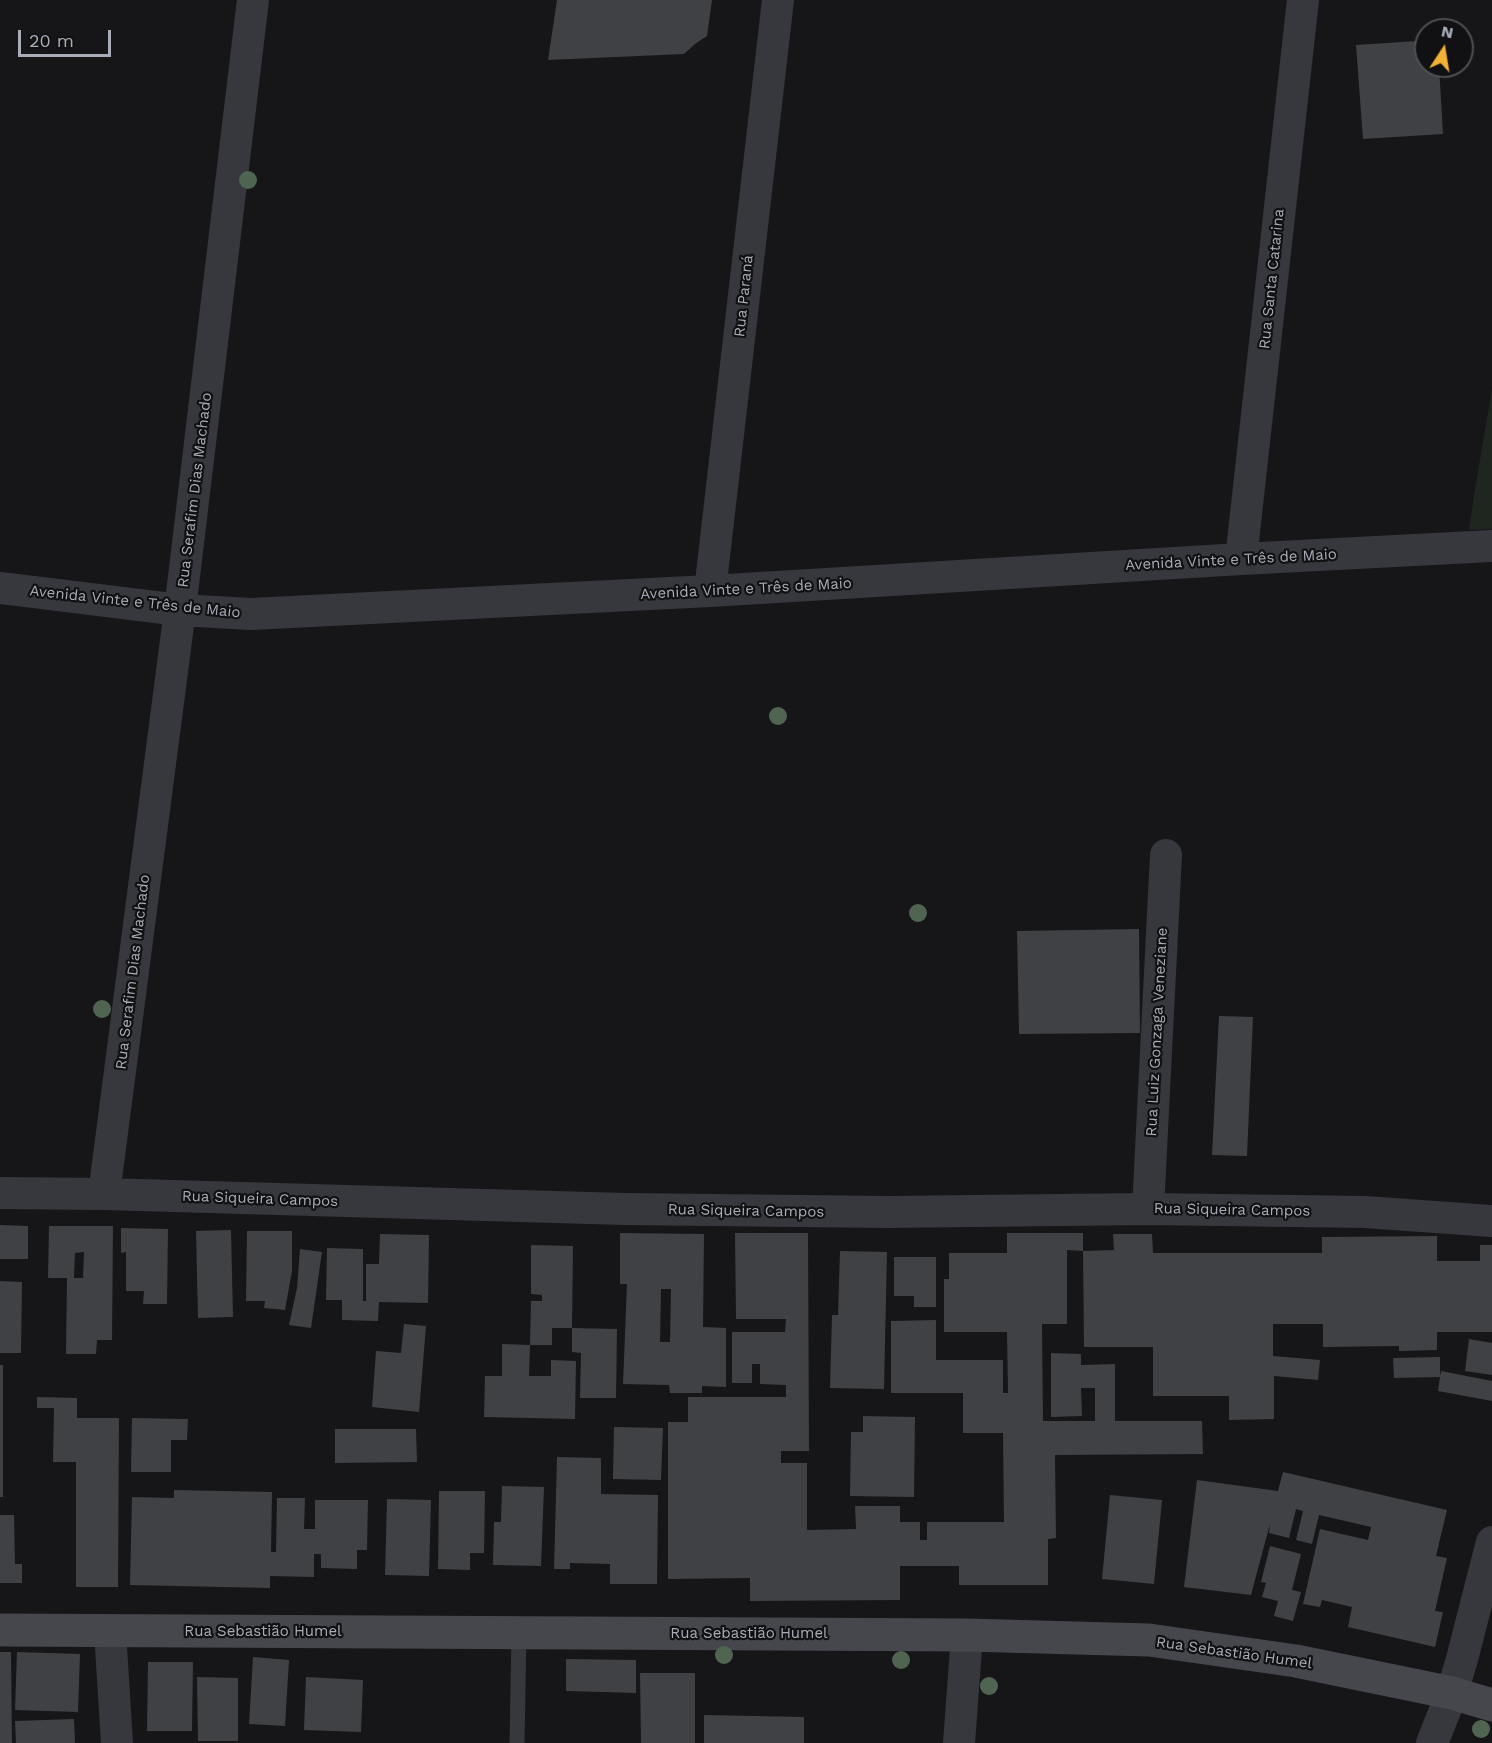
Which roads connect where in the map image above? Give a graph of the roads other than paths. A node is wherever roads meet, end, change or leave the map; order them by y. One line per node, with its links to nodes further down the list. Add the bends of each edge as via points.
1 (253, 0): 8 (street, Rua Serafim Dias Machado)
2 (778, 0): 7 (street, Rua Paraná)
3 (1303, 0): 5 (street, Rua Santa Catarina)
4 (1492, 546): 5 (street, Avenida Vinte e Três de Maio)
5 (1241, 559): 7 (street, Avenida Vinte e Três de Maio)
6 (0, 588): 8 (street, Avenida Vinte e Três de Maio)
7 (711, 591): 8 (street, Avenida Vinte e Três de Maio, via 251,614)
8 (180, 610): 11 (street, Rua Serafim Dias Machado)
9 (1166, 855): 12 (street, Rua Luiz Gonzaga Veneziane)
10 (0, 1193): 11 (street, Rua Siqueira Campos)
11 (104, 1194): 12 (street, Rua Siqueira Campos, via 624,1209)
12 (1148, 1209): 13 (street, Rua Siqueira Campos, via 1365,1212)
13 (1492, 1221)
14 (1492, 1542): 19 (street)
15 (0, 1630): 16 (street, Rua Sebastião Humel)
16 (110, 1631): 17 (street, Rua Sebastião Humel); 21 (street)
17 (519, 1633): 18 (street, Rua Sebastião Humel); 22 (lane)
18 (968, 1635): 19 (street, Rua Sebastião Humel, via 1149,1641 1296,1660); 23 (street)
19 (1452, 1693): 20 (street, Rua Sebastião Humel); 24 (street)
20 (1492, 1706)
21 (117, 1743)
22 (517, 1743)
23 (959, 1743)
24 (1432, 1743)

